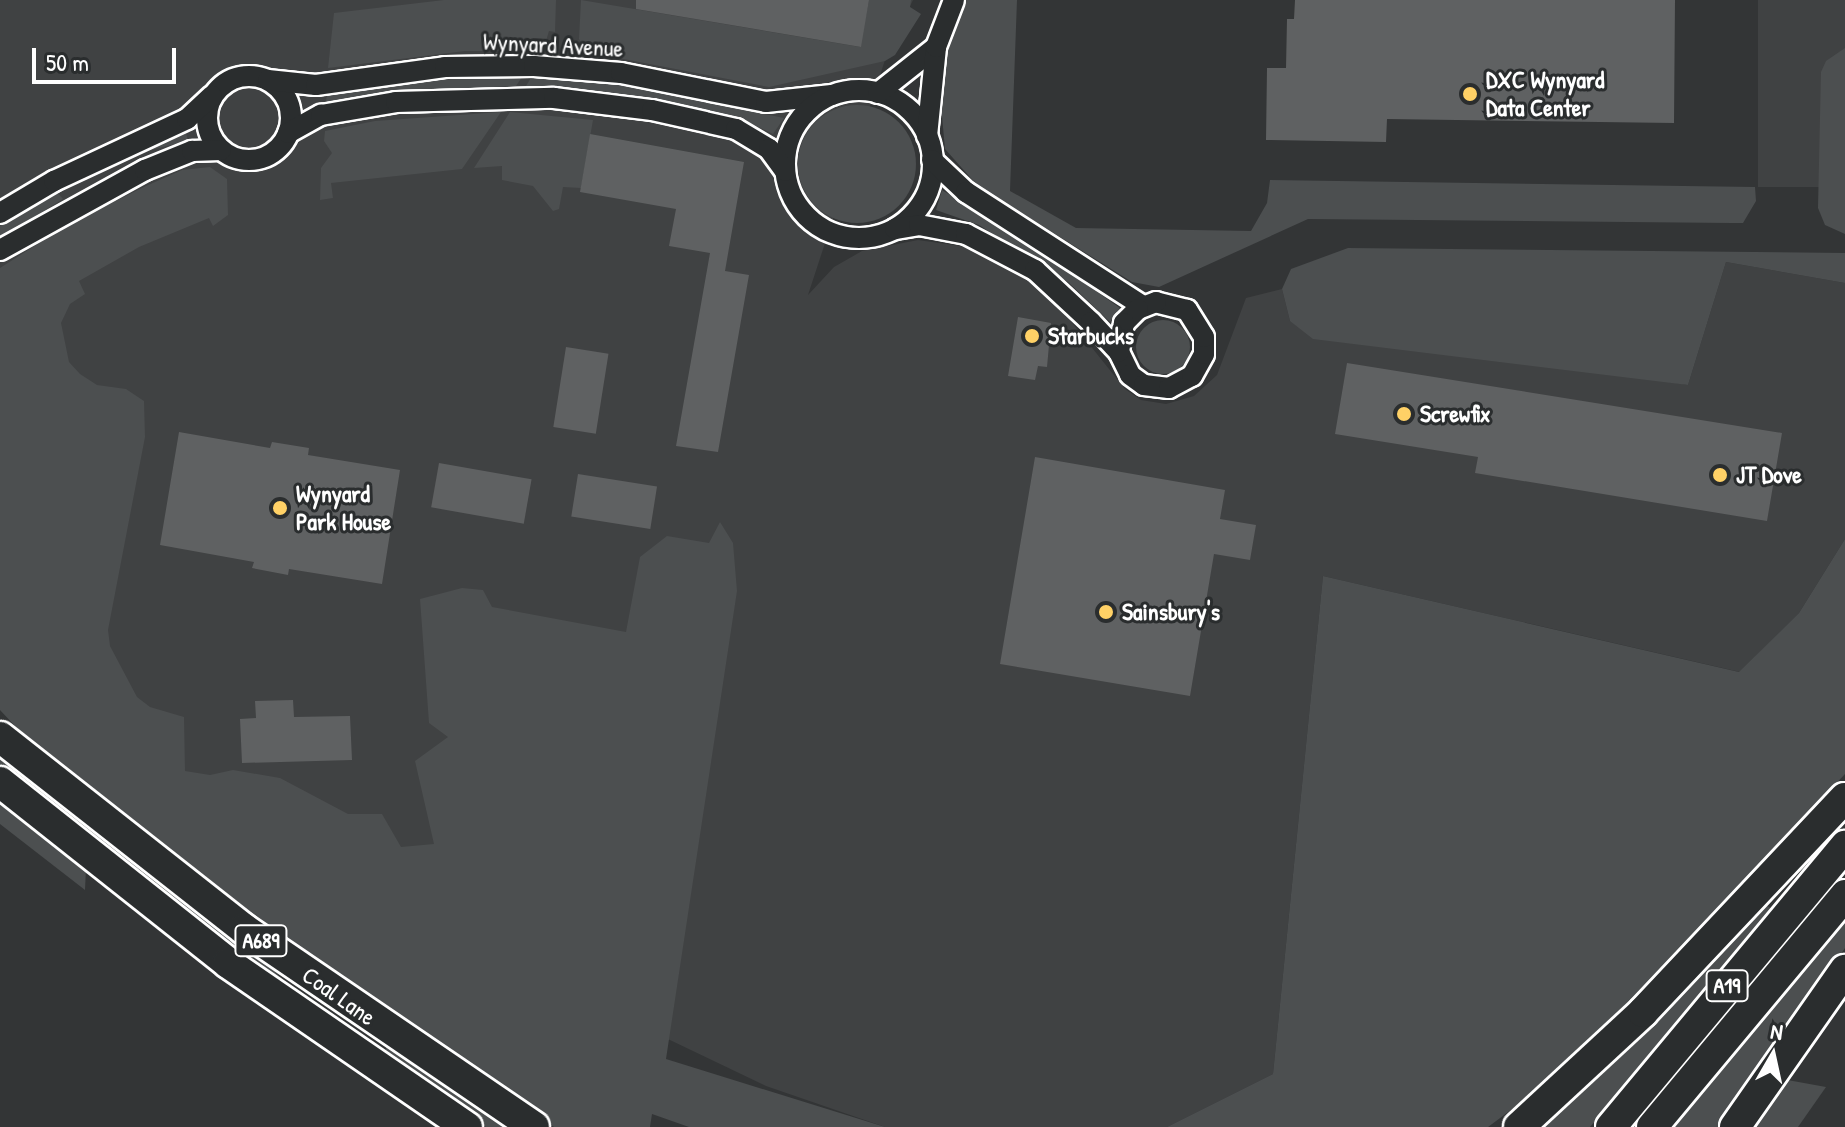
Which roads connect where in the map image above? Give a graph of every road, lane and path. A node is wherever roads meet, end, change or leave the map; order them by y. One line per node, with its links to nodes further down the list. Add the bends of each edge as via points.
1 (954, 0): 2 (street)
2 (936, 47): 4 (street); 8 (street)
3 (268, 80): 5 (street, Wynyard Avenue, via 316,85 445,67 508,66 621,73 766,102); 6 (street, via 237,77); 7 (street, via 287,100)
4 (878, 93): 5 (street, Wynyard Avenue); 8 (street, via 907,109)
5 (832, 95): 11 (street, via 796,125)
6 (213, 96): 9 (street, via 208,128); 12 (street, via 187,119 54,181)
7 (288, 133): 9 (street, via 262,158 241,159); 11 (street, via 321,115 396,102 554,98 652,110 736,129 769,149)
8 (927, 136): 10 (street)
9 (221, 150): 14 (street, via 192,151 145,170)
10 (932, 160): 13 (street, via 923,200); 15 (street, via 966,192)
11 (785, 171): 13 (street, via 798,206 829,232 856,238)
12 (0, 213)
13 (895, 229): 16 (street, via 941,228 1004,251 1065,295)
14 (0, 250)
15 (1143, 306): 16 (street, via 1124,323); 16 (street, via 1172,303 1193,315 1204,337 1201,362 1177,385 1152,387 1130,375)
16 (1119, 352)
17 (0, 737): 24 (highway, Coal Lane / A689, via 244,929)
18 (0, 782): 23 (highway, Coal Lane / A689, via 228,963)
19 (1845, 798): 25 (highway, A19, via 1643,1012)
20 (1845, 846): 26 (highway, A19)
21 (1845, 895): 27 (highway, A19)
22 (1845, 970): 28 (highway)
23 (467, 1127)
24 (534, 1127)
25 (1519, 1127)
26 (1611, 1127)
27 (1652, 1127)
28 (1735, 1127)

